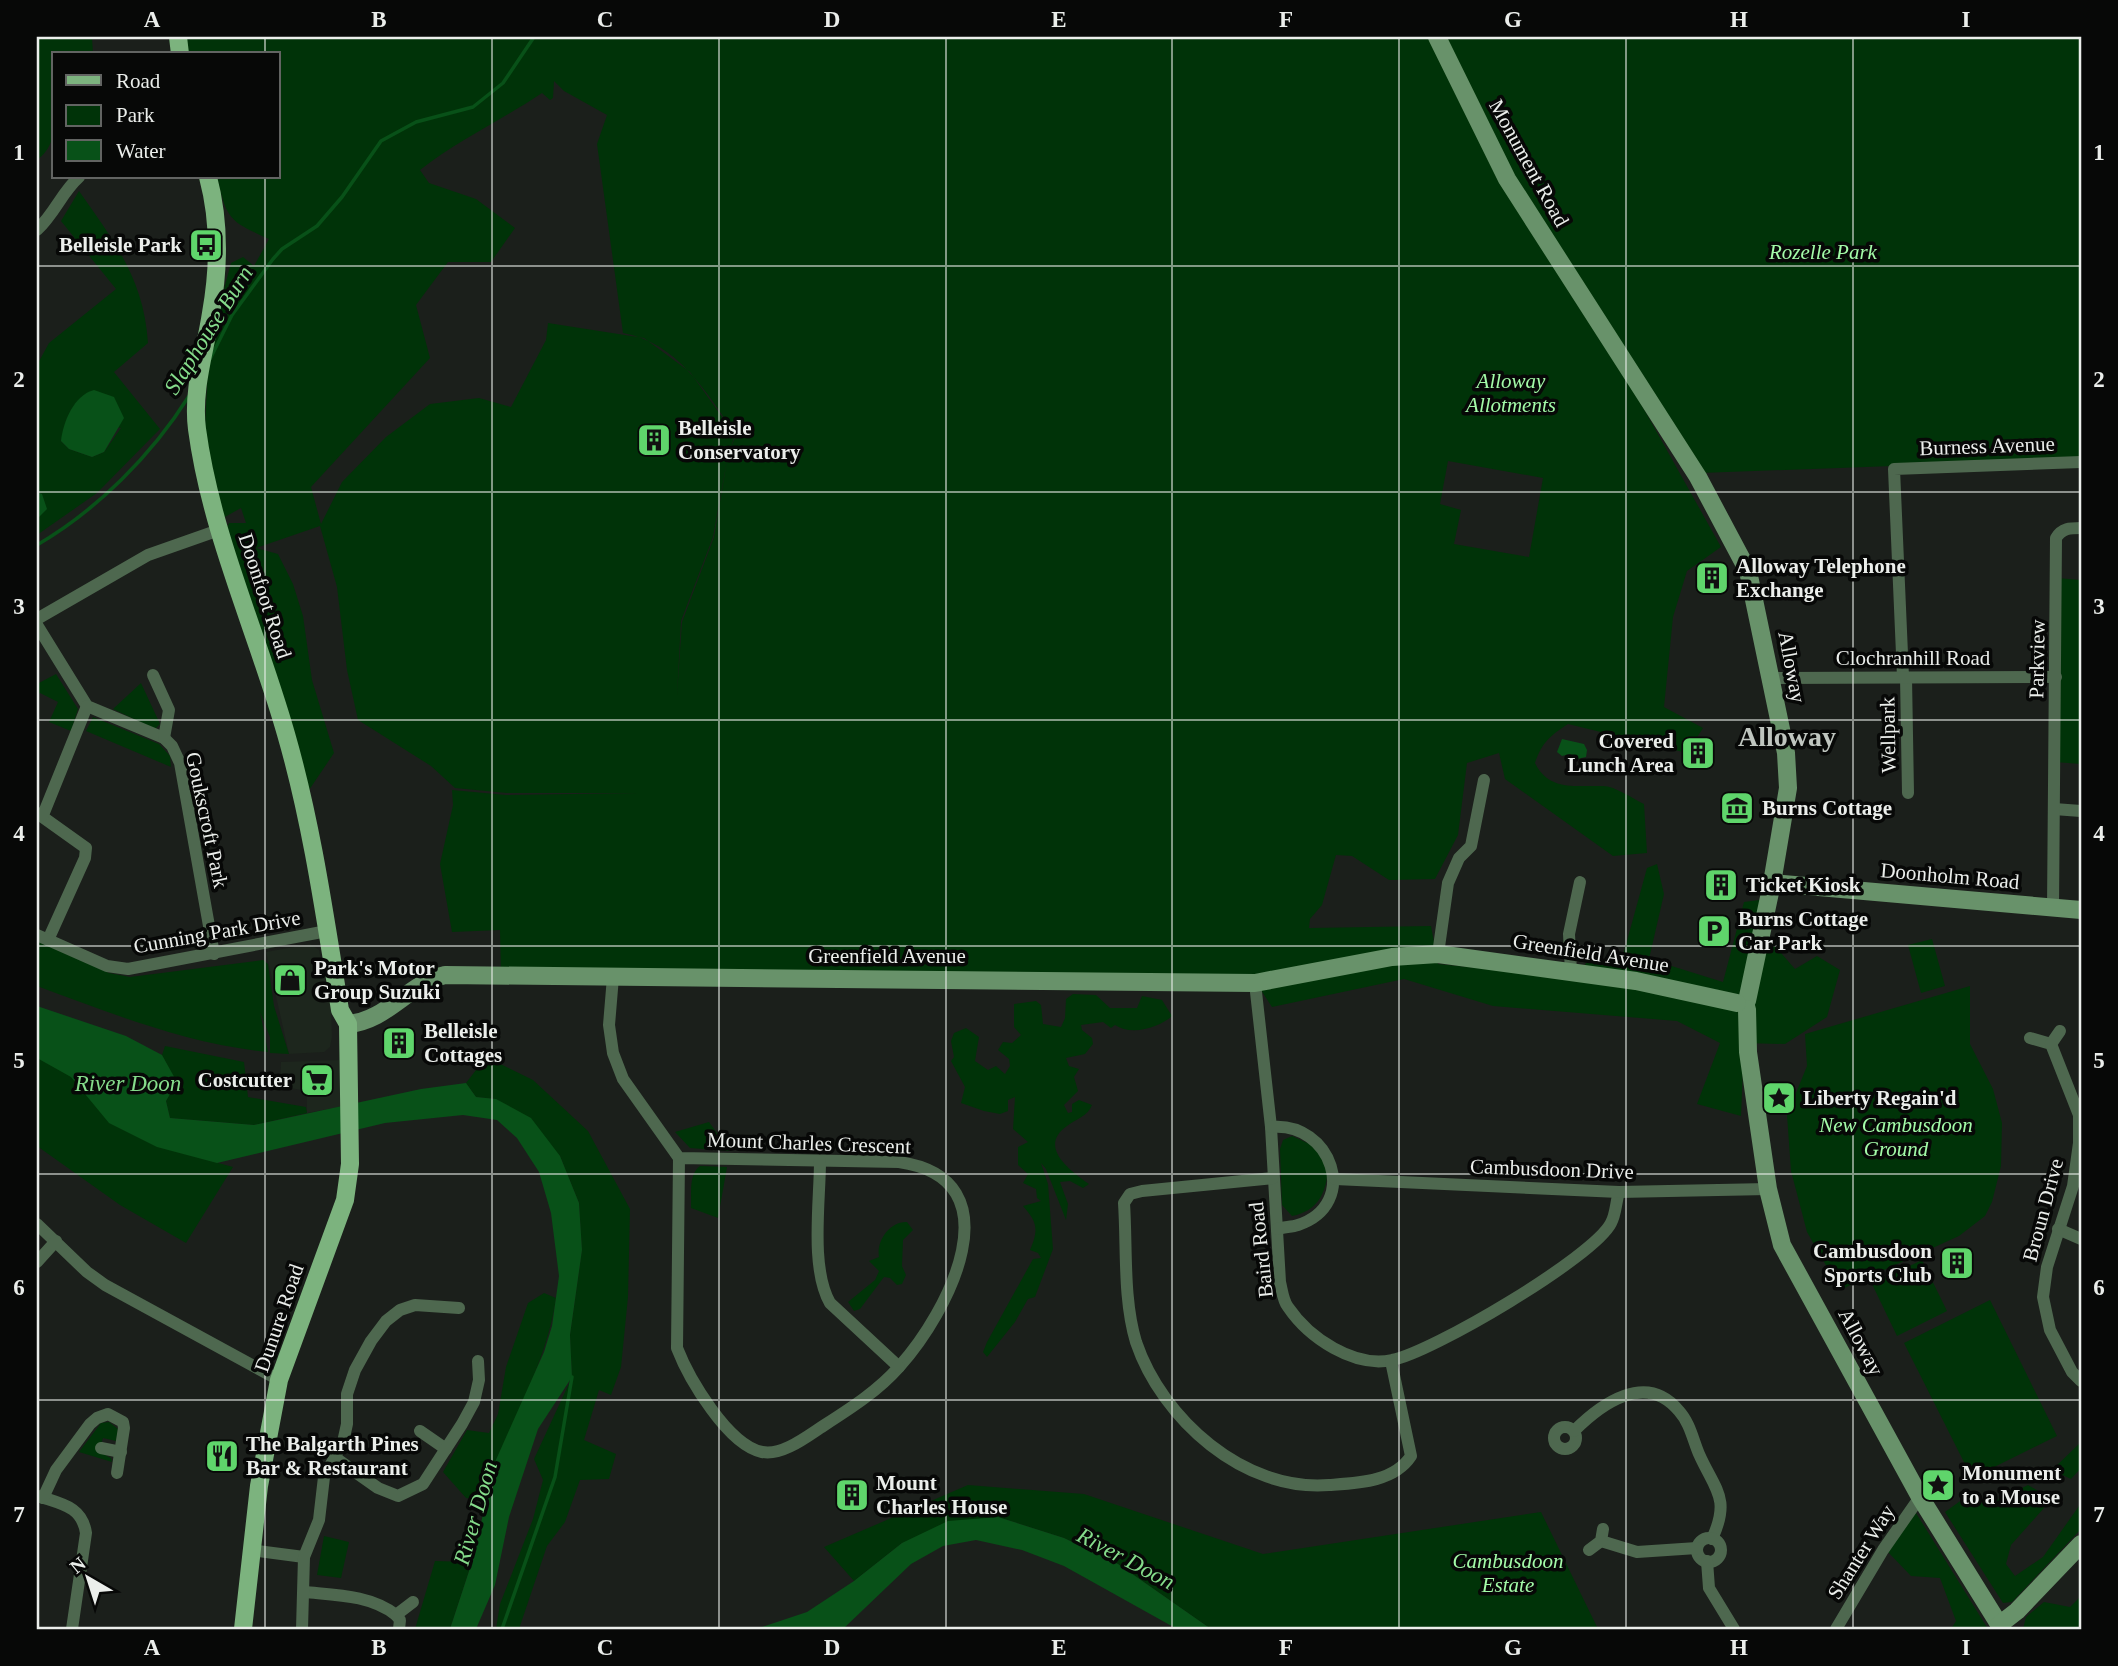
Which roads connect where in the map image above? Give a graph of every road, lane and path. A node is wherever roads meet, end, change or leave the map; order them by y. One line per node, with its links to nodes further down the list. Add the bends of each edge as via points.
1 (1437, 37): 7 (street, Monument Road, via 1507,179)
2 (78, 178): 4 (street)
3 (208, 178): 9 (main road, Doonfoot Road, via 218,267 200,364 196,426)
4 (37, 230)
5 (2081, 462): 6 (street, Burness Avenue)
6 (1894, 469): 13 (street, Wellpark)
7 (1698, 477): 15 (street, Alloway, via 1748,571)
8 (2081, 528): 14 (street, Parkview, via 2068,528 2056,538)
9 (219, 530): 10 (street, via 148,555); 27 (main road, Doonfoot Road, via 286,732 303,797)
10 (37, 619)
11 (37, 625): 16 (street)
12 (153, 675): 17 (street, Goukscroft Park, via 169,709)
13 (1905, 677): 14 (street, Clochranhill Road); 15 (street, Clochranhill Road); 19 (street, Wellpark)
14 (2056, 677): 20 (street, Parkview)
15 (1771, 678): 24 (street, Alloway, via 1788,788)
16 (87, 706): 17 (street, Goukscroft Park); 22 (street)
17 (164, 738): 29 (street, Goukscroft Park, via 180,763)
18 (1484, 780): 30 (street, via 1471,846 1459,858 1448,883)
19 (1908, 793)
20 (2054, 809): 21 (street); 25 (street, Parkview)
21 (2081, 811)
22 (40, 814): 28 (street, via 86,848 85,858)
23 (1580, 882): 31 (street, via 1569,934)
24 (1772, 883): 25 (street, Doonholm Road); 34 (street, Alloway)
25 (2053, 908): 26 (street, Doonholm Road)
26 (2081, 910)
27 (327, 931): 29 (street, Cunning Park Drive); 35 (main road, Doonfoot Road, via 340,1010)
28 (42, 937): 29 (street, Cunning Park Drive, via 107,966 128,969)
29 (214, 954)
30 (1438, 954): 31 (street, Greenfield Avenue); 33 (street, Greenfield Avenue, via 1392,957)
31 (1571, 972): 34 (street, Greenfield Avenue)
32 (613, 977): 33 (street, Greenfield Avenue); 35 (street, Greenfield Avenue, via 445,975 421,985 388,1010); 41 (street, Mount Charles Crescent, via 613,1053 623,1079)
33 (1255, 982): 40 (street, Baird Road)
34 (1743, 1004): 45 (street, Alloway)
35 (348, 1024): 57 (main road, Dunure Road, via 350,1164 345,1200)
36 (2060, 1031): 38 (street)
37 (2030, 1038): 38 (street)
38 (2051, 1044): 39 (street, Broun Drive)
39 (2080, 1114): 49 (street, Broun Drive, via 2073,1186)
40 (1271, 1127): 43 (street, Baird Road); 44 (street, via 1296,1128 1314,1140 1326,1154)
41 (679, 1158): 42 (street, Mount Charles Crescent); 56 (street, Mount Charles Crescent, via 677,1348 685,1370 735,1438 764,1453 781,1450 862,1400)
42 (820, 1161): 56 (street, via 819,1263 824,1293); 56 (street, Mount Charles Crescent, via 922,1165 958,1195 964,1218 963,1248 950,1293)
43 (1273, 1178): 48 (street, Baird Road); 55 (street, via 1142,1191 1130,1194 1124,1203 1130,1313 1137,1343 1164,1395 1208,1444 1233,1461 1311,1487 1348,1484 1391,1475 1411,1456)
44 (1335, 1179): 46 (street, Cambusdoon Drive); 48 (street, via 1325,1204 1313,1216 1299,1225)
45 (1768, 1189): 46 (street, Cambusdoon Drive); 67 (street, Alloway, via 1773,1220 1792,1269)
46 (1619, 1192): 55 (street, Baird Road, via 1611,1223 1552,1276 1420,1352)
47 (37, 1224): 51 (street)
48 (1277, 1228): 55 (street, Baird Road, via 1286,1306 1336,1350 1362,1360)
49 (2058, 1229): 50 (street); 58 (street, Broun Drive, via 2043,1297 2050,1331)
50 (2081, 1239)
51 (56, 1241): 52 (street); 57 (street, via 87,1272 121,1295)
52 (37, 1262)
53 (459, 1308): 64 (street, via 415,1305 386,1321 355,1370 346,1394 348,1424)
54 (478, 1361): 62 (street, via 474,1402)
55 (1391, 1361)
56 (900, 1367)
57 (279, 1380): 71 (main road, Dunure Road)
58 (2081, 1381)
59 (420, 1430): 62 (street)
60 (1574, 1431): 68 (street, via 1617,1396 1648,1393 1665,1398 1688,1424 1722,1498)
61 (101, 1448): 63 (street)
62 (446, 1449): 64 (street, via 423,1484 398,1496 378,1488)
63 (121, 1452): 65 (street); 66 (street, via 123,1422 108,1414 97,1418)
64 (334, 1457): 73 (street, via 324,1477 319,1520)
65 (117, 1473)
66 (40, 1497): 79 (street, via 78,1511 84,1521)
67 (1920, 1497): 78 (street, Alloway); 84 (street, Shanter Way)
68 (1712, 1539): 70 (street, via 1703,1540); 74 (street, via 1720,1553)
69 (2081, 1544): 78 (street)
70 (1697, 1548): 72 (street, via 1637,1552 1602,1535); 74 (street, via 1700,1558)
71 (250, 1550): 73 (street); 80 (main road, Dunure Road)
72 (1589, 1550)
73 (304, 1557): 75 (street)
74 (1707, 1561): 83 (street, via 1709,1588)
75 (305, 1592): 77 (street, via 357,1598); 81 (street)
76 (413, 1602): 77 (street)
77 (396, 1615): 82 (street)
78 (2001, 1627)
79 (72, 1629)
80 (243, 1629)
81 (302, 1629)
82 (399, 1629)
83 (1734, 1629)
84 (1836, 1629)

